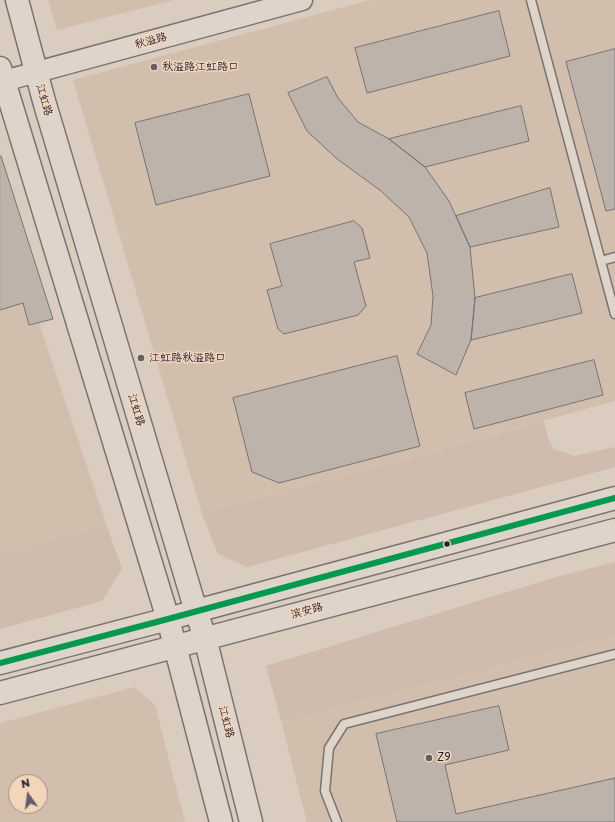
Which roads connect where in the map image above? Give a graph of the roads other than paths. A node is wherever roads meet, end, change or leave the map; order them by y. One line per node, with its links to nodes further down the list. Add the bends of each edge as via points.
1 (17, 0): 4 (main road, 江虹路)
2 (302, 0): 4 (street, 秋溢路)
3 (531, 0): 7 (lane)
4 (36, 72): 5 (street, 秋溢路); 12 (main road, 江虹路)
5 (1, 77): 13 (main road)
6 (615, 258): 7 (lane)
7 (601, 261): 8 (lane)
8 (611, 285): 9 (lane)
9 (615, 314)
10 (615, 498): 12 (main road)
11 (615, 530): 14 (main road, 滨安路)
12 (196, 611): 13 (main road); 14 (main road, 江虹路)
13 (168, 619): 15 (main road); 17 (main road)
14 (205, 638): 15 (main road, 滨安路); 20 (main road, 江虹路)
15 (176, 646): 18 (main road, 滨安路); 19 (main road)
16 (615, 654): 21 (lane, via 344,724 329,748 325,792)
17 (0, 663)
18 (0, 693)
19 (221, 822)
20 (251, 822)
21 (337, 822)

